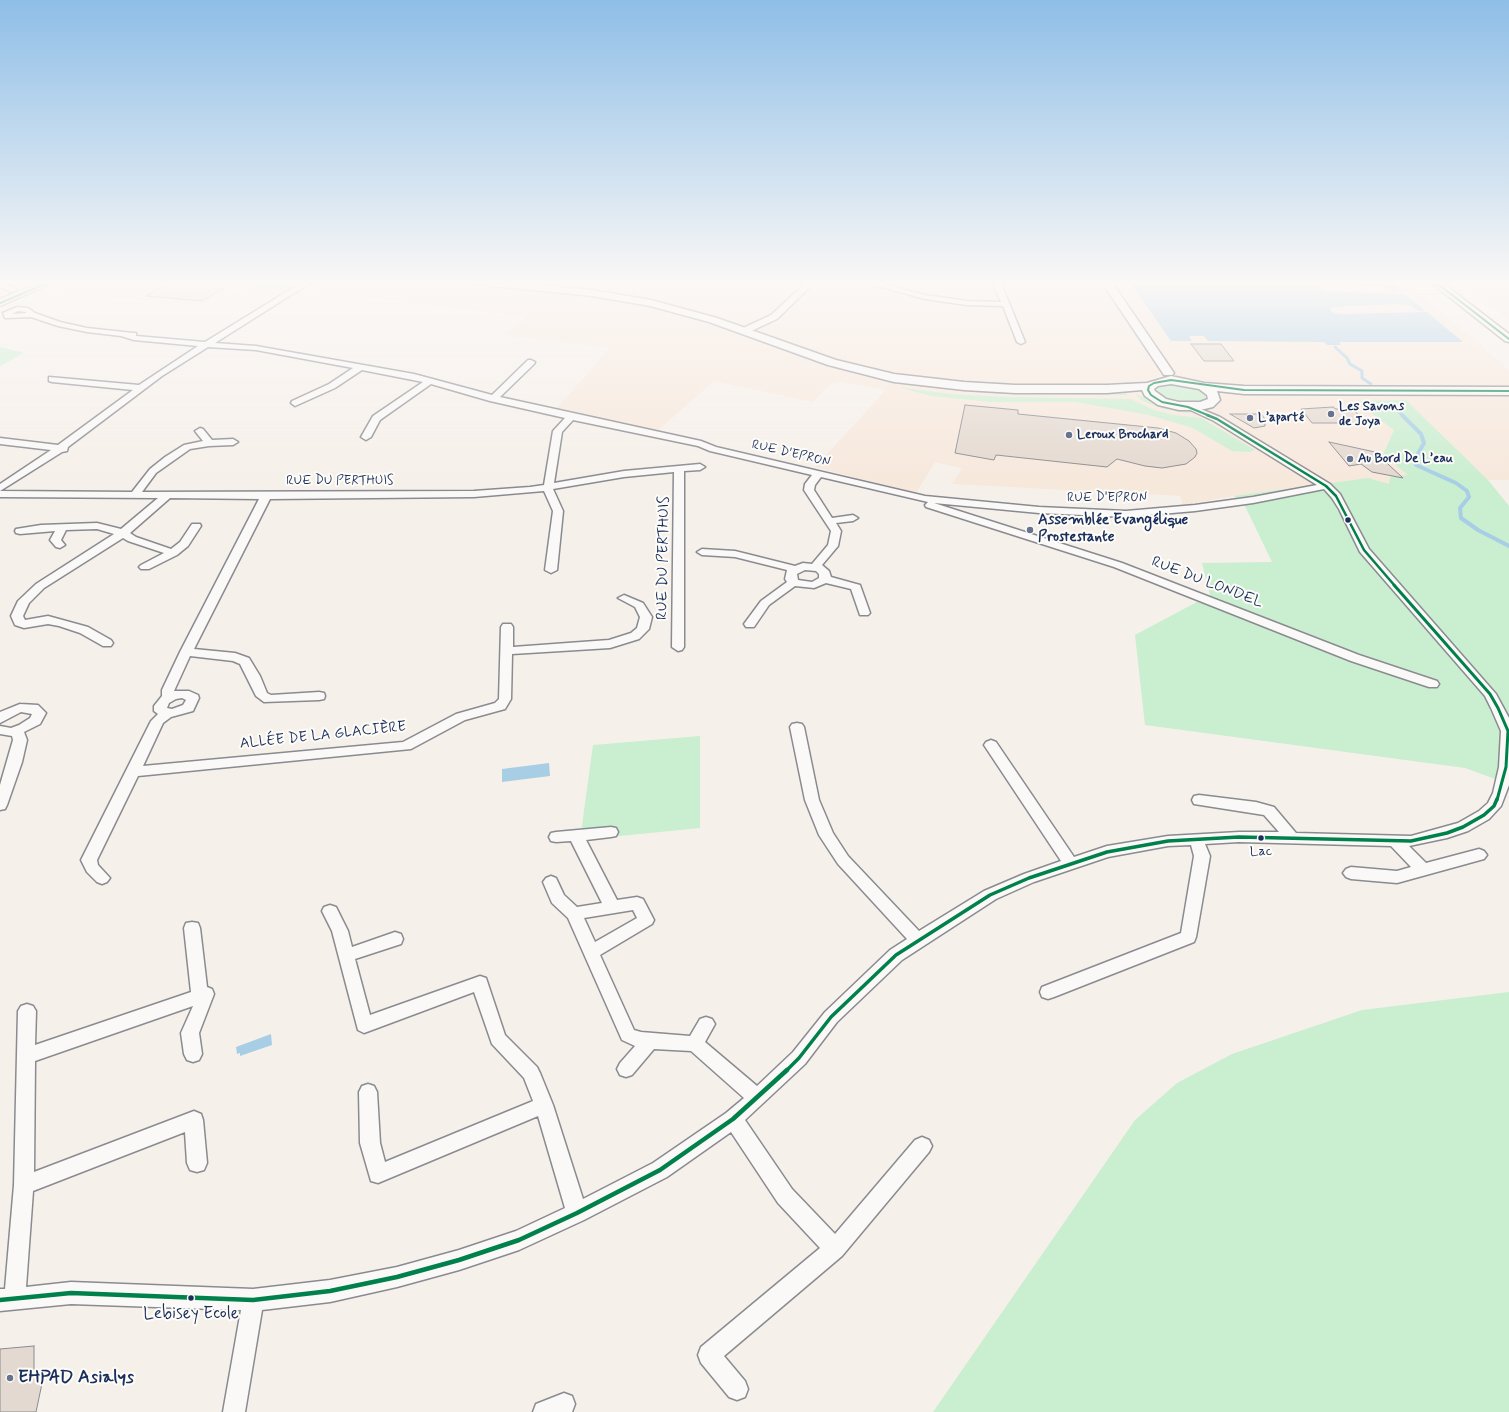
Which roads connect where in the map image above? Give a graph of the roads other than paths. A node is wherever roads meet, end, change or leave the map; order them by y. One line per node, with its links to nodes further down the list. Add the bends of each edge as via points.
1 (201, 347): 11 (street)
2 (245, 347): 6 (street, RUE D'EPRON)
3 (786, 347): 9 (main road, via 832,364 933,384 995,388 1107,389)
4 (1139, 347): 9 (main road)
5 (532, 362): 14 (street)
6 (361, 367): 8 (street, RUE D'EPRON); 16 (street, via 332,386)
7 (52, 379): 11 (street)
8 (429, 382): 14 (street, RUE D'EPRON); 21 (street, via 376,418)
9 (1157, 384): 10 (main road, via 1184,381); 17 (main road, via 1162,402)
10 (1203, 386): 12 (main road); 15 (main road, via 1209,390)
11 (140, 388): 25 (street)
12 (1244, 390): 13 (main road); 15 (main road)
13 (1507, 390)
14 (493, 399): 18 (street, RUE D'EPRON)
15 (1212, 401): 17 (main road); 19 (street, via 1211,412)
16 (295, 403)
17 (1188, 407): 19 (street)
18 (571, 417): 28 (street, RUE D'EPRON, via 701,444); 31 (street, via 558,431)
19 (1217, 419): 29 (street)
20 (200, 431): 24 (street)
21 (366, 437)
22 (0, 441): 25 (street)
23 (233, 442): 24 (street)
24 (209, 443): 33 (street, via 187,447 168,459 153,472)
25 (65, 449): 30 (street)
26 (700, 468): 27 (street, RUE DU PERTHUIS)
27 (679, 469): 31 (street, RUE DU PERTHUIS, via 624,474); 57 (street, RUE DU PERTHUIS)
28 (819, 474): 36 (street, RUE D'EPRON); 38 (street, via 808,490)
29 (1326, 486): 36 (street, RUE D'EPRON, via 1254,500 1126,514 1039,510); 77 (street, via 1344,509 1364,550 1490,694 1508,731 1506,767 1494,806 1463,827 1411,841)
30 (0, 488)
31 (548, 488): 35 (street, RUE DU PERTHUIS, via 474,494); 49 (street, via 558,510)
32 (0, 494): 33 (street, RUE DU PERTHUIS)
33 (135, 495): 34 (street, RUE DU PERTHUIS)
34 (168, 495): 35 (street, RUE DU PERTHUIS); 42 (street)
35 (266, 496): 59 (street)
36 (925, 499): 60 (street, RUE DU LONDEL, via 930,505 1118,565 1355,658)
37 (853, 518): 38 (street)
38 (830, 521): 47 (street, via 836,531 836,538 833,546)
39 (196, 526): 45 (street, via 184,544)
40 (63, 527): 41 (street); 42 (street, via 97,526); 43 (street, via 55,540)
41 (20, 531)
42 (123, 533): 45 (street, via 132,539); 56 (street, via 40,586 24,600 17,616 19,622 24,624 48,620 62,623 84,630)
43 (60, 545)
44 (702, 552): 48 (street, via 735,554)
45 (173, 553): 46 (street)
46 (145, 567)
47 (815, 567): 48 (street, via 803,566); 50 (street, via 825,573)
48 (794, 569): 51 (street, via 790,575)
49 (551, 570)
50 (825, 579): 51 (street, via 819,584 809,586); 53 (street, via 856,587)
51 (794, 582): 54 (street, via 765,603)
52 (624, 598): 58 (street, via 639,606 646,617 643,629 635,636 610,644)
53 (864, 614)
54 (750, 624)
55 (507, 627): 58 (street, ALLÉE DE LA GLACIÈRE)
56 (107, 643)
57 (678, 647)
58 (506, 651): 69 (street, ALLÉE DE LA GLACIÈRE, via 505,699 500,706 461,717 406,746)
59 (186, 652): 61 (street, via 235,657 245,661 254,676 256,687 262,696 269,699); 62 (street, via 168,690)
60 (1433, 684)
61 (319, 696)
62 (168, 697): 63 (street, via 160,706 161,711); 63 (street, via 184,694 193,698 188,708)
63 (168, 714): 69 (street, via 158,721)
64 (0, 719): 67 (street, via 20,708 37,710 38,717 35,721)
65 (797, 727): 89 (street, via 812,800 826,835 843,860)
66 (0, 730): 67 (street)
67 (17, 730): 71 (street, via 20,740 17,755)
68 (991, 745): 79 (street)
69 (133, 772): 82 (street, via 89,860 92,868)
70 (1199, 800): 75 (street, via 1256,807 1269,812)
71 (0, 805)
72 (611, 832): 73 (street)
73 (576, 835): 74 (street); 84 (street)
74 (556, 837)
75 (1292, 838): 76 (street); 77 (street)
76 (1196, 839): 79 (street, via 1133,846); 92 (street, via 1202,856 1188,937)
77 (1395, 841): 80 (street)
78 (1479, 855): 80 (street)
79 (1070, 863): 89 (street, via 990,896)
80 (1423, 870): 81 (street, via 1397,877)
81 (1351, 873)
82 (102, 878)
83 (551, 882): 86 (street, via 558,900)
84 (612, 908): 86 (street); 90 (street, via 637,903 646,920)
85 (330, 911): 91 (street, via 340,931)
86 (574, 914): 90 (street)
87 (192, 928): 93 (street)
88 (395, 939): 91 (street)
89 (917, 939): 102 (street, via 875,974 831,1017 798,1058)
90 (591, 952): 96 (street, via 628,1035)
91 (347, 955): 103 (street, via 364,1025 480,983 498,1039 531,1073)
92 (1048, 992)
93 (200, 996): 98 (street, via 206,994 190,1033); 99 (street)
94 (27, 1011): 99 (street)
95 (706, 1024): 97 (street)
96 (650, 1042): 97 (street); 100 (street)
97 (695, 1044): 102 (street)
98 (192, 1054)
99 (26, 1056): 107 (street)
100 (626, 1069)
101 (368, 1092): 103 (street, via 370,1142 378,1174)
102 (756, 1098): 104 (street)
103 (544, 1105): 108 (street)
104 (733, 1119): 108 (street, via 660,1170); 109 (street, via 785,1196)
105 (922, 1146): 109 (street)
106 (197, 1163): 107 (street, via 194,1120)
107 (24, 1185): 110 (street)
108 (577, 1213): 111 (street, via 519,1240 404,1275 330,1291)
109 (835, 1249): 112 (street, via 709,1355)
110 (7, 1299): 111 (street, via 71,1293)
111 (253, 1300): 113 (street)
112 (736, 1388)
113 (234, 1412)

